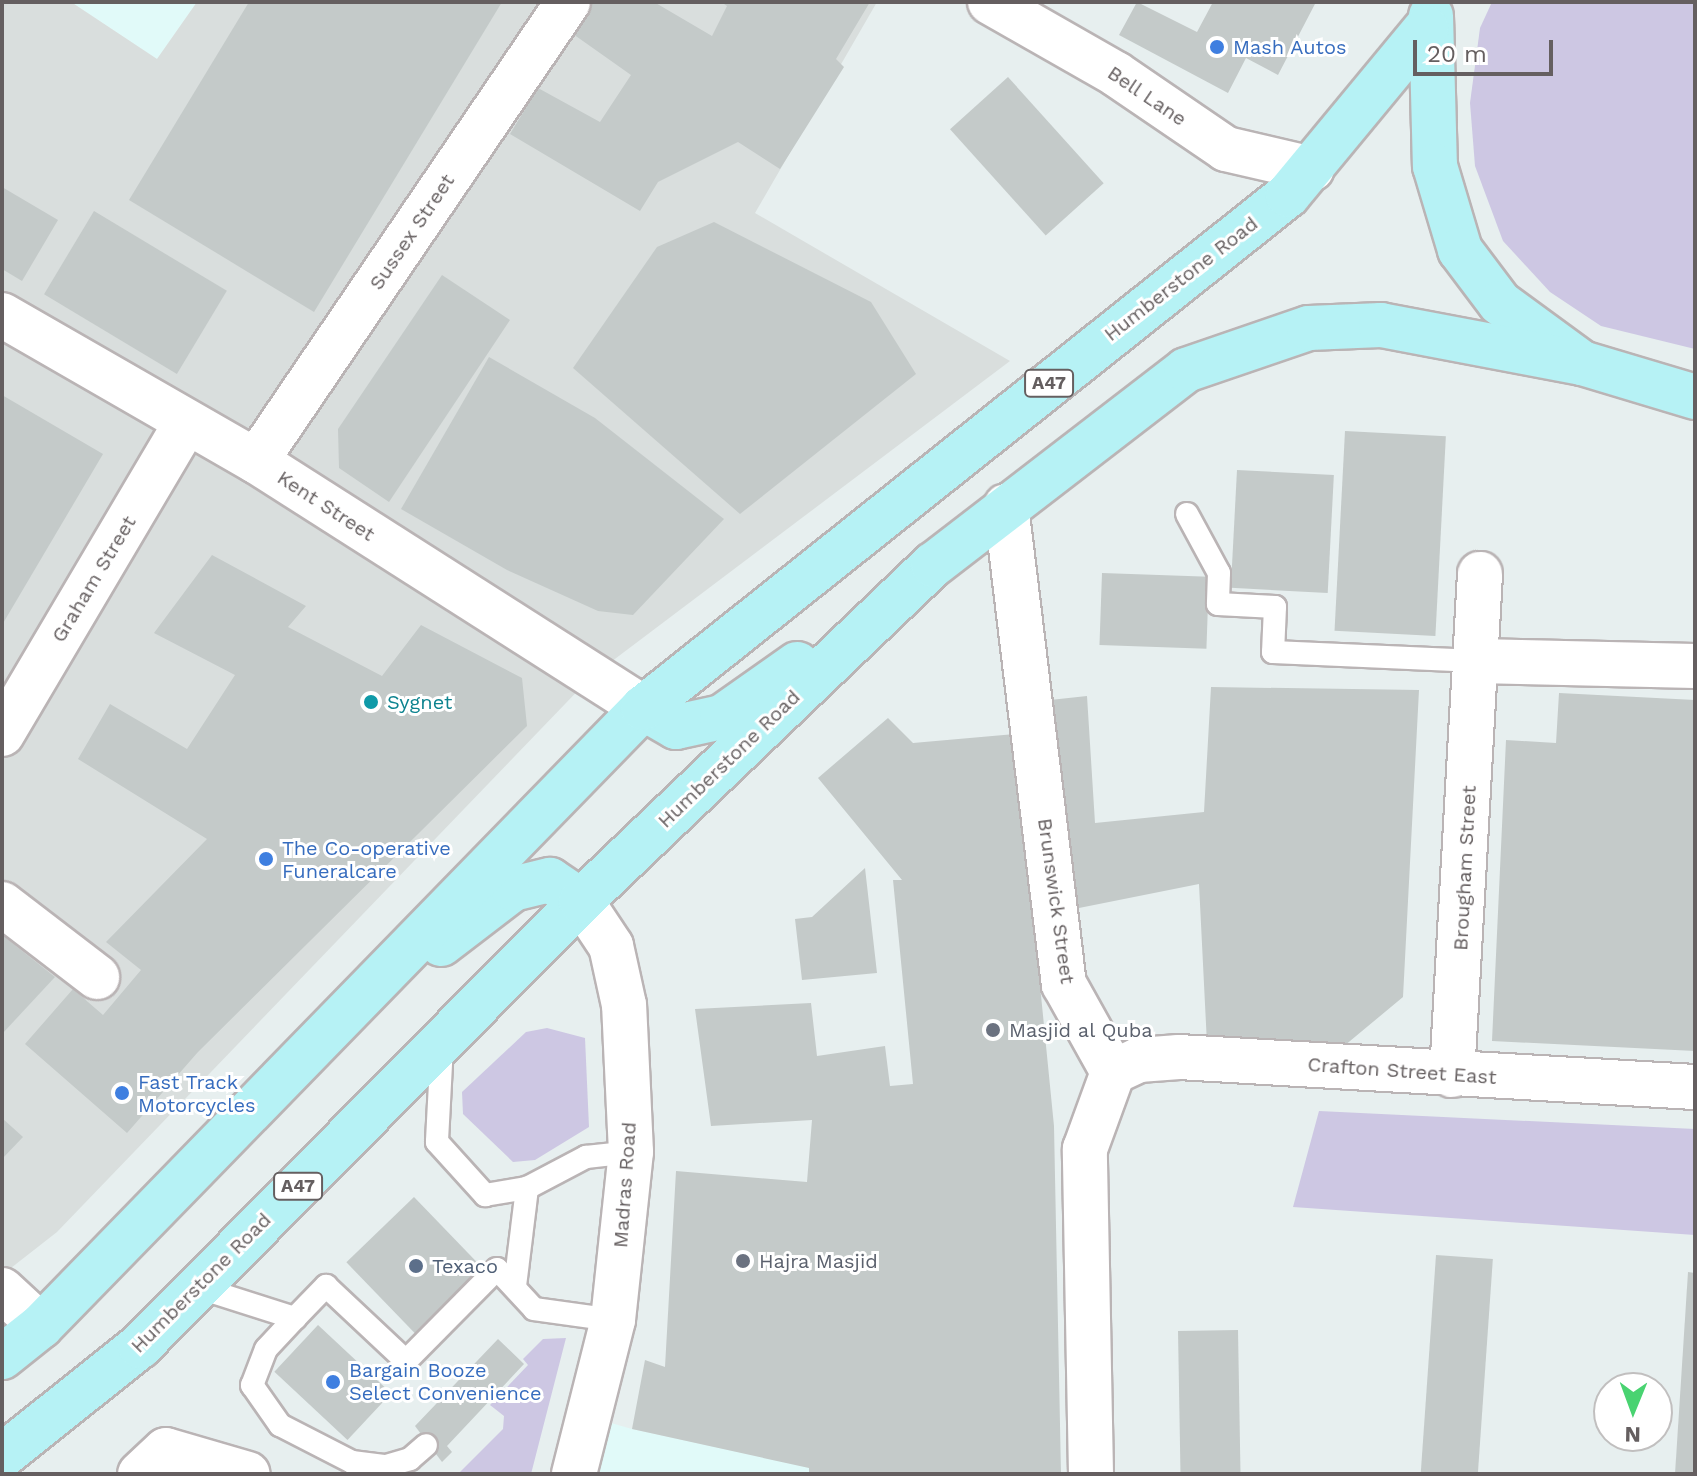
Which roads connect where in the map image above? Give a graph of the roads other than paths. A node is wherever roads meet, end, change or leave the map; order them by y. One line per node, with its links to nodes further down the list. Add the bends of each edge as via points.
1 (568, 2): 9 (street, Sussex Street)
2 (990, 2): 4 (street, Bell Lane, via 1116,74 1226,149)
3 (1431, 15): 4 (main road, Humberstone Road / A47); 6 (main road, via 1435,166 1460,250 1500,303)
4 (1312, 169): 16 (main road, Humberstone Road / A47)
5 (2, 315): 8 (street, Kent Street)
6 (1582, 363): 7 (main road); 10 (main road, Humberstone Road / A47, via 1381,325 1268,338 1186,370)
7 (1695, 397)
8 (186, 423): 9 (street, Kent Street); 17 (street, Graham Street)
9 (256, 461): 16 (street, Kent Street)
10 (1006, 506): 12 (main road, Humberstone Road / A47); 23 (street, Brunswick Street, via 1064,984)
11 (1187, 514): 14 (lane, via 1219,573 1218,604 1275,607 1273,652)
12 (933, 565): 16 (main road, A47, via 722,717 676,727); 18 (main road, Humberstone Road / A47)
13 (1480, 574): 14 (street, Brougham Street)
14 (1477, 661): 15 (street); 24 (street, Brougham Street)
15 (1695, 666)
16 (643, 708): 22 (main road, Humberstone Road / A47)
17 (2, 734)
18 (581, 901): 21 (main road, Humberstone Road / A47); 22 (main road, A47, via 550,880 513,889); 26 (street, Madras Road, via 611,946 624,1005)
19 (2, 904): 20 (street)
20 (97, 977)
21 (442, 1041): 27 (lane, via 437,1142 485,1195); 29 (main road, Humberstone Road / A47)
22 (312, 1043): 33 (main road, Humberstone Road / A47)
23 (1113, 1072): 24 (street, Crafton Street East, via 1139,1060 1179,1057); 40 (street, via 1085,1149)
24 (1452, 1075): 25 (street, Crafton Street East)
25 (1695, 1087)
26 (631, 1152): 27 (lane, via 586,1157); 32 (street, Madras Road)
27 (527, 1188): 28 (lane)
28 (515, 1286): 31 (lane, via 497,1269 406,1361 326,1286); 32 (lane, via 534,1309)
29 (197, 1287): 31 (lane); 36 (main road, Humberstone Road / A47, via 140,1346)
30 (2, 1290): 33 (street)
31 (295, 1318): 35 (lane, via 266,1349 252,1385 280,1425 352,1462 386,1466)
32 (613, 1320): 39 (street, Madras Road)
33 (41, 1326): 34 (main road, Humberstone Road / A47)
34 (2, 1357)
35 (426, 1445)
36 (2, 1456)
37 (140, 1474): 38 (street, via 166,1450)
38 (248, 1474)
39 (574, 1474)
40 (1091, 1474)

